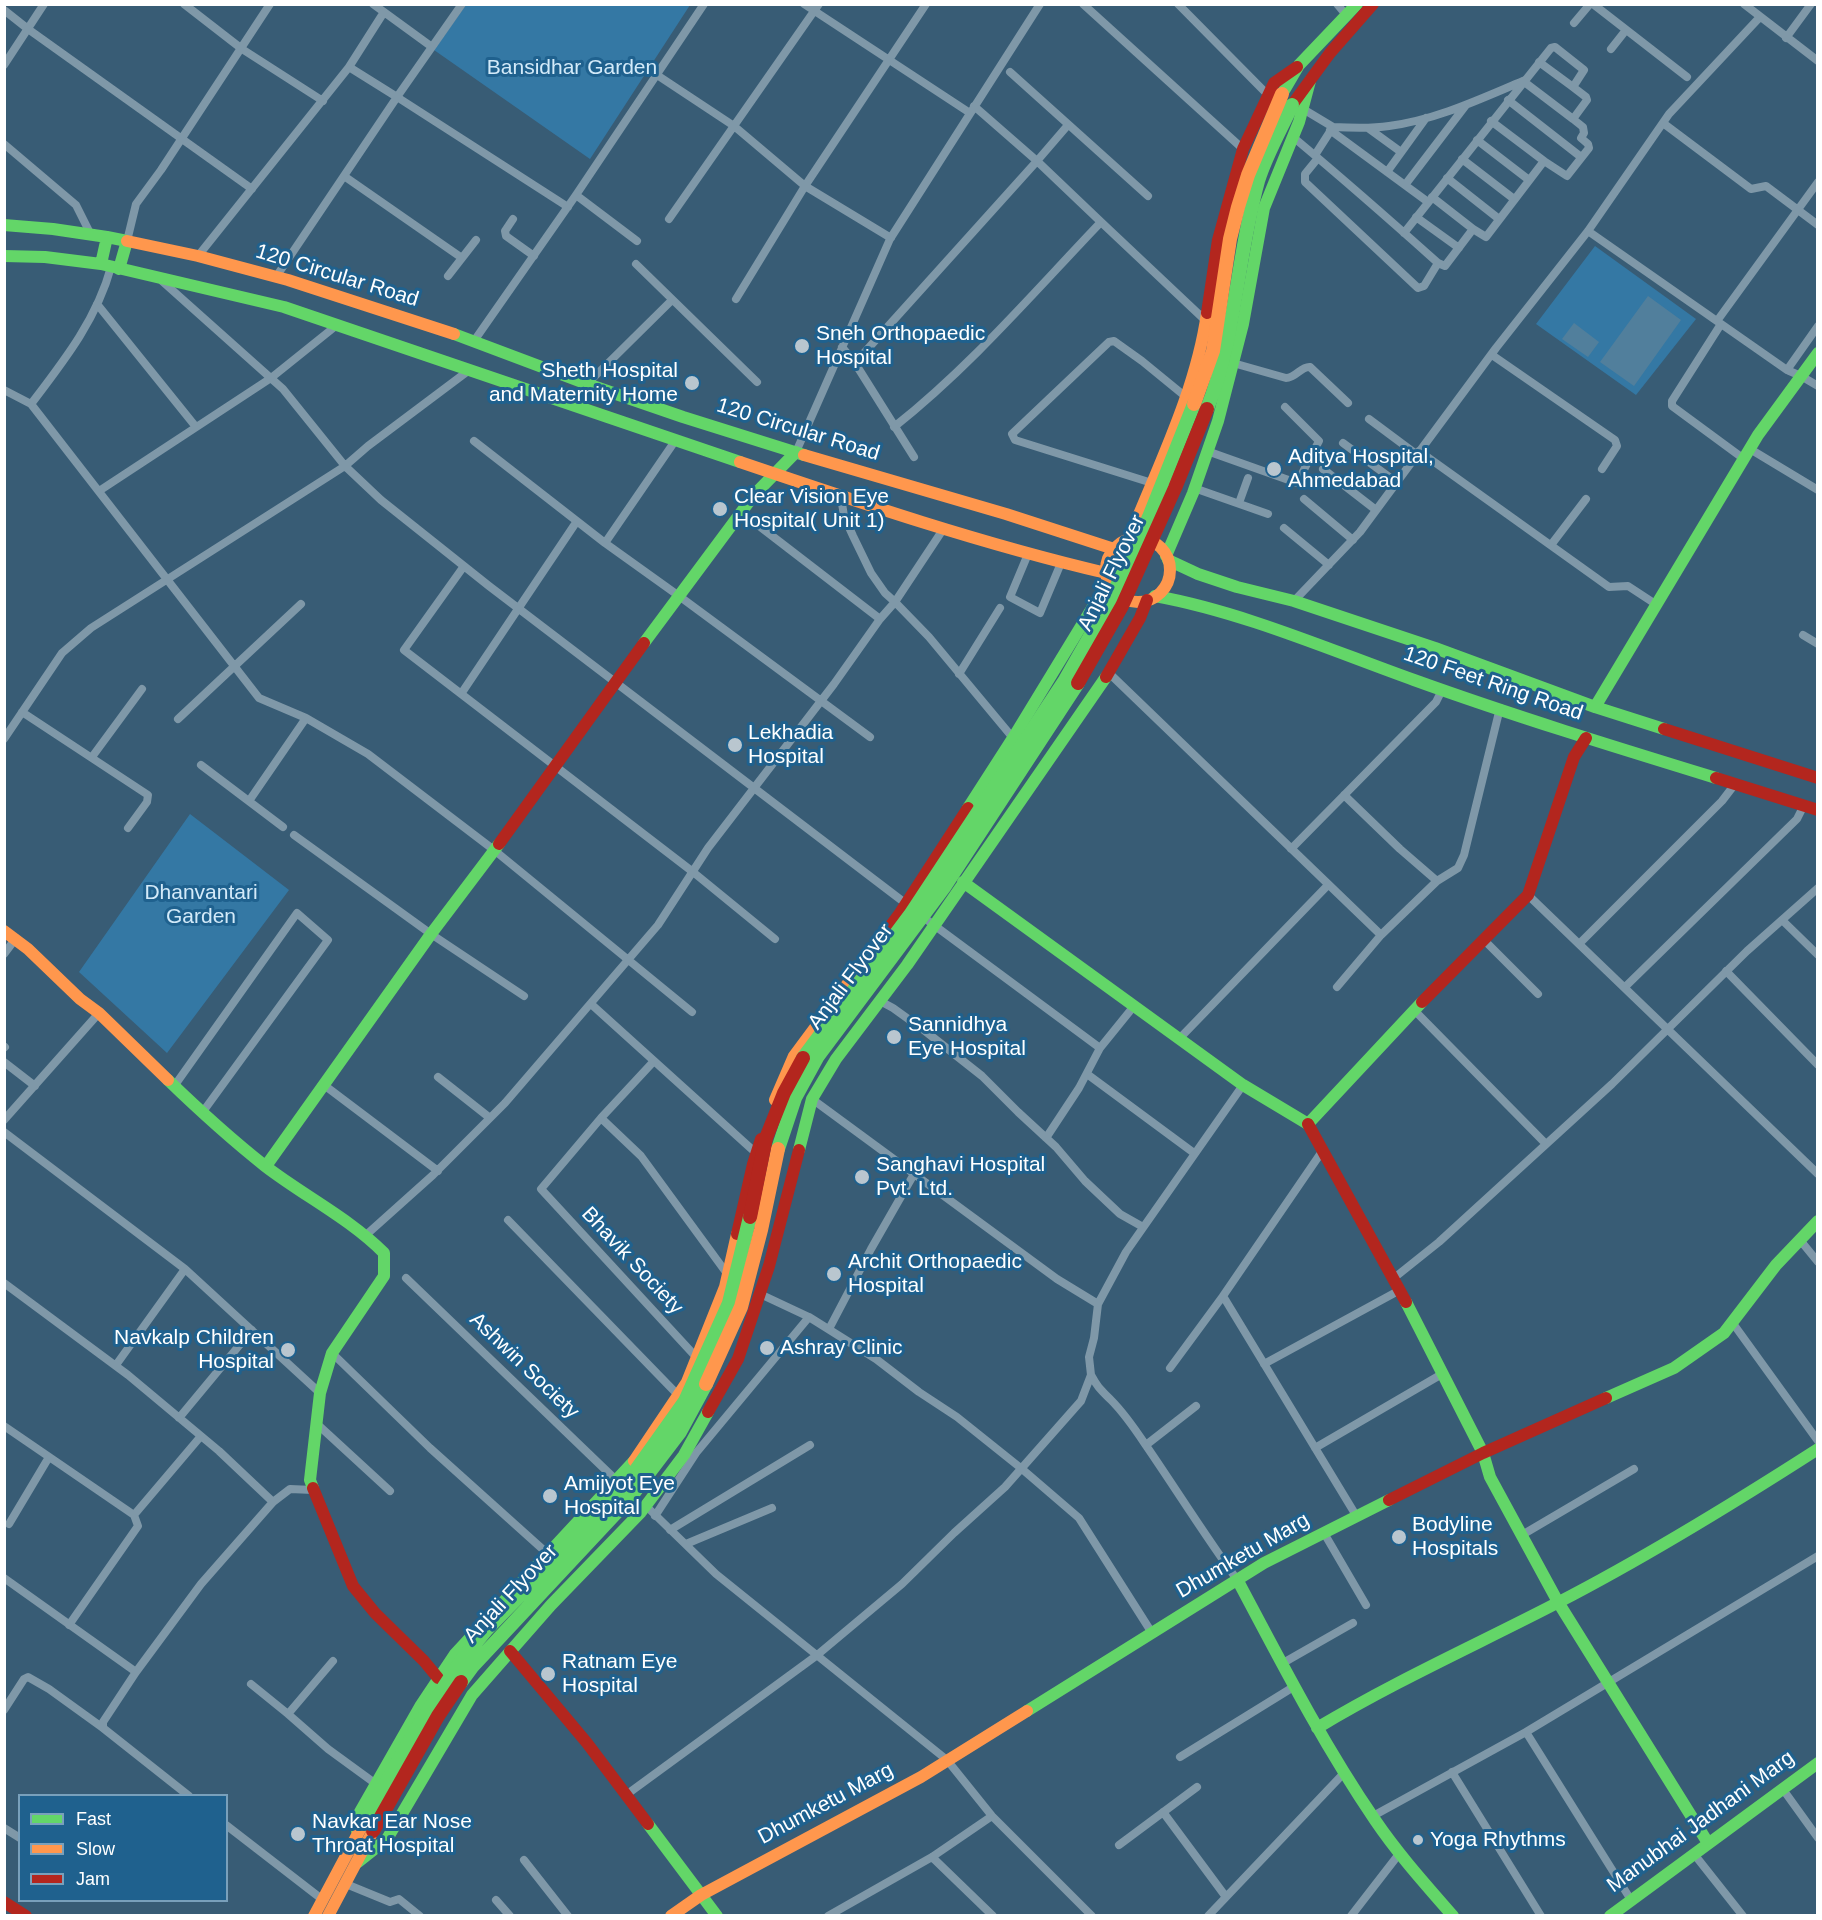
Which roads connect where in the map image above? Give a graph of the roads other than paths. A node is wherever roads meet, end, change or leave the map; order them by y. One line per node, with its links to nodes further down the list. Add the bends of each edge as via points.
1 (45, 4): 24 (street)
2 (184, 4): 28 (street)
3 (270, 4): 28 (street)
4 (374, 4): 20 (street)
5 (462, 4): 27 (street)
6 (704, 4): 36 (street)
7 (804, 4): 18 (street)
8 (926, 4): 30 (street)
9 (1040, 4): 46 (street)
10 (1083, 4): 59 (street)
11 (1178, 4): 40 (street)
12 (1337, 4): 21 (street)
13 (1357, 4): 21 (street, Anjali Flyover)
14 (1373, 4): 45 (street, Anjali Flyover, via 1310,76)
15 (1591, 4): 23 (street); 25 (street)
16 (1744, 4): 22 (street)
17 (1811, 4): 26 (street)
18 (817, 8): 30 (street); 52 (street)
19 (4, 10): 24 (street)
20 (384, 12): 27 (street); 34 (street)
21 (1347, 16): 40 (street, Anjali Flyover)
22 (1759, 18): 26 (street); 50 (street)
23 (1574, 23)
24 (28, 29): 33 (street); 56 (street)
25 (1626, 30): 29 (street); 37 (street)
26 (1786, 38): 31 (street)
27 (432, 47): 41 (street)
28 (242, 49): 43 (street); 56 (street)
29 (1611, 50)
30 (889, 60): 46 (street); 72 (street)
31 (1818, 61)
32 (1539, 62): 38 (street); 39 (street); 39 (street, via 1555,47 1585,71)
33 (4, 65)
34 (349, 67): 41 (street); 43 (street)
35 (1011, 72): 51 (street)
36 (657, 75): 52 (street); 74 (street)
37 (1687, 76)
38 (1523, 81): 42 (street); 44 (street); 48 (street)
39 (1573, 87): 48 (street, via 1587,99)
40 (1275, 95): 59 (street); 367 (street, Anjali Flyover, bridge, via 1238,207 1213,351 1202,385 1149,517 1109,603 1065,680 916,905 808,1049 783,1093 766,1138 729,1303 685,1401 621,1491 463,1658 418,1726)
41 (397, 97): 67 (street); 78 (street)
42 (1508, 100): 49 (street); 62 (street)
43 (323, 101): 73 (street)
44 (1466, 104): 47 (street); 71 (street)
45 (1298, 107): 54 (street); 55 (street); 367 (street, Anjali Flyover, bridge, via 1259,178 1213,393 1122,606 1022,771 945,886 818,1056 795,1098 779,1142 741,1307 695,1407 629,1499 472,1666)
46 (972, 109): 64 (street); 92 (street)
47 (1426, 118): 53 (street); 60 (street)
48 (1573, 119): 62 (street, via 1583,127 1581,138 1589,146)
49 (1491, 121): 57 (street); 65 (street)
50 (1663, 123): 79 (street, via 1751,189 1766,186); 88 (street)
51 (1068, 125): 64 (street); 75 (street)
52 (734, 126): 72 (street); 82 (street)
53 (1368, 128): 54 (street); 60 (street)
54 (1331, 129): 61 (street); 66 (street)
55 (1293, 137): 61 (street); 119 (street, via 1264,208)
56 (182, 138): 73 (street); 94 (street, via 136,204)
57 (1477, 140): 63 (street); 69 (street)
58 (5, 145): 90 (street, via 76,205)
59 (1243, 149): 110 (street, via 1218,240)
60 (1401, 152): 66 (street)
61 (1316, 156): 89 (street); 101 (street, via 1305,174 1305,182 1418,288 1424,286)
62 (1581, 157): 65 (street, via 1567,176)
63 (1462, 159): 68 (street); 76 (street)
64 (1037, 161): 84 (street); 118 (street)
65 (1544, 161): 69 (street)
66 (1387, 172): 71 (street)
67 (344, 176): 100 (street); 106 (street)
68 (1447, 178): 77 (street); 83 (street)
69 (1529, 180): 76 (street)
70 (1818, 182): 79 (street)
71 (1405, 185): 77 (street)
72 (805, 186): 92 (street); 107 (street)
73 (252, 189): 98 (street)
74 (576, 195): 78 (street); 95 (street)
75 (1148, 196)
76 (1514, 199): 83 (street)
77 (1430, 200): 80 (street); 87 (street)
78 (568, 207): 99 (street)
79 (1797, 209): 86 (street); 111 (street)
80 (1416, 217): 89 (street); 96 (street)
81 (513, 219): 99 (street, via 506,236)
82 (669, 219)
83 (1499, 219): 87 (street, via 1486,237)
84 (1101, 222): 110 (street); 133 (street, via 977,353)
85 (4, 225): 90 (street)
86 (1818, 225)
87 (1473, 229): 96 (street)
88 (1588, 231): 111 (street); 117 (street)
89 (1404, 232): 101 (street)
90 (90, 233): 91 (street)
91 (107, 237): 94 (street, 120 Circular Road); 103 (street)
92 (891, 238): 115 (street)
93 (476, 240): 100 (street)
94 (127, 241): 98 (street, 120 Circular Road); 103 (street)
95 (637, 241)
96 (1459, 248): 101 (street, via 1445,266)
97 (4, 256): 103 (street)
98 (198, 256): 106 (street, 120 Circular Road)
99 (534, 256): 114 (street)
100 (462, 258): 104 (street)
101 (1438, 263)
102 (636, 264): 108 (street)
103 (110, 266): 105 (street); 109 (street)
104 (448, 276)
105 (157, 277): 112 (street, via 284,307); 123 (street)
106 (276, 277): 114 (street, 120 Circular Road)
107 (736, 299)
108 (672, 300): 124 (street); 125 (street)
109 (97, 304): 130 (street, via 71,352); 134 (street)
110 (1206, 321): 128 (street)
111 (1719, 323): 120 (street); 141 (street, via 1672,406)
112 (337, 325): 121 (street); 123 (street)
113 (1818, 327): 120 (street)
114 (474, 341): 125 (street, 120 Circular Road)
115 (842, 347): 118 (street); 139 (street)
116 (1818, 353): 122 (street)
117 (1492, 355): 140 (street); 145 (street, via 1615,440 1617,446)
118 (855, 363): 133 (street)
119 (1233, 363): 129 (street, via 1286,378 1310,367); 138 (street)
120 (1787, 370): 122 (street)
121 (468, 371): 136 (street); 143 (street)
122 (1801, 376): 126 (street); 141 (street)
123 (271, 378): 134 (street); 143 (street)
124 (757, 382)
125 (587, 384): 139 (street, 120 Circular Road)
126 (1818, 386)
127 (4, 390): 130 (street)
128 (1186, 397): 149 (street); 149 (street, via 1114,340 1012,434 1015,440)
129 (1348, 403)
130 (31, 404): 152 (street)
131 (1285, 407): 138 (street, via 1319,441 1297,483)
132 (1369, 419): 140 (street)
133 (894, 427): 142 (street)
134 (196, 428): 152 (street)
135 (474, 441): 160 (street)
136 (675, 441): 146 (street); 165 (street)
137 (1343, 443): 148 (street)
138 (1207, 451): 150 (street)
139 (796, 452): 146 (street); 167 (street, 120 Circular Road)
140 (1418, 452): 148 (street); 166 (street)
141 (1747, 454): 151 (street); 180 (street)
142 (914, 458)
143 (345, 466): 172 (street); 174 (street)
144 (1323, 469): 157 (street)
145 (1602, 469)
146 (775, 475): 153 (street); 158 (street)
147 (1248, 478): 156 (street)
148 (1396, 482): 157 (street)
149 (1152, 483): 163 (street)
150 (1194, 488): 156 (street); 169 (street)
151 (1818, 490)
152 (99, 491): 174 (street)
153 (841, 497): 161 (street); 178 (street, via 844,516 871,573)
154 (1304, 499): 164 (street)
155 (1586, 499): 166 (street)
156 (1239, 503): 159 (street)
157 (1376, 510): 164 (street)
158 (741, 512): 175 (street); 183 (street)
159 (1268, 514)
160 (577, 521): 165 (street); 182 (street)
161 (944, 528): 168 (street); 178 (street)
162 (1284, 528): 171 (street)
163 (1129, 539): 167 (street); 169 (street, via 1154,542)
164 (1353, 540): 171 (street)
165 (605, 543): 175 (street)
166 (1551, 545): 180 (street, via 1609,587 1628,586)
167 (1114, 549): 173 (street, via 1106,564)
168 (1028, 554): 170 (street); 170 (street, via 1010,597 1040,613)
169 (1167, 558): 176 (street, via 1167,580); 177 (street, 120 Feet Ring Road, via 1198,574)
170 (1061, 563): 173 (street)
171 (1329, 565): 177 (street)
172 (464, 566): 182 (street); 192 (street, via 404,650)
173 (1107, 578): 176 (street, via 1113,590 1128,600); 200 (street)
174 (167, 579): 186 (street); 196 (street, via 91,628 62,652)
175 (679, 596): 189 (street); 193 (street)
176 (1151, 598): 187 (street); 191 (street, 120 Feet Ring Road, via 1183,601 1227,613)
177 (1294, 601): 194 (street, 120 Feet Ring Road)
178 (896, 602): 183 (street); 188 (street)
179 (301, 604): 186 (street)
180 (1657, 605): 194 (street)
181 (1000, 608): 188 (street)
182 (520, 609): 189 (street); 192 (street)
183 (880, 619): 193 (street)
184 (1803, 635): 185 (street)
185 (1818, 644)
186 (233, 665): 197 (street, via 259,698); 198 (street)
187 (1109, 673): 215 (street); 218 (street)
188 (959, 674): 200 (street)
189 (617, 683): 205 (street); 208 (street)
190 (142, 688): 203 (street)
191 (1442, 690): 195 (street, 120 Feet Ring Road); 209 (street, via 1436,702)
192 (461, 694): 205 (street)
193 (820, 701): 199 (street); 208 (street)
194 (1595, 707): 206 (street, 120 Feet Ring Road)
195 (1500, 708): 201 (street, 120 Feet Ring Road); 219 (street, via 1464,855 1458,868)
196 (22, 712): 202 (street); 203 (street)
197 (306, 718): 210 (street); 216 (street, via 368,754)
198 (178, 719)
199 (870, 737)
200 (1013, 738): 223 (street)
201 (1586, 738): 207 (street, 120 Feet Ring Road); 222 (street, via 1574,757)
202 (4, 739)
203 (92, 757): 213 (street, via 148,795)
204 (201, 765): 210 (street)
205 (556, 766): 216 (street); 217 (street)
206 (1818, 778)
207 (1735, 784): 211 (street, 120 Feet Ring Road); 231 (street)
208 (755, 787): 217 (street); 223 (street)
209 (1344, 795): 215 (street); 219 (street)
210 (249, 801): 212 (street)
211 (1811, 808): 237 (street)
212 (283, 827)
213 (128, 828)
214 (294, 835): 226 (street)
215 (1291, 849): 220 (street)
216 (494, 850): 226 (street); 234 (street)
217 (693, 872): 229 (street); 234 (street)
218 (963, 882): 225 (street); 242 (street)
219 (1437, 882): 228 (street)
220 (1328, 885): 228 (street); 247 (street)
221 (1818, 888): 224 (street)
222 (1528, 895): 230 (street); 231 (street)
223 (906, 904): 225 (street); 269 (street, via 794,1056)
224 (1782, 920): 233 (street); 235 (street)
225 (935, 925): 240 (street); 248 (street)
226 (431, 934): 239 (street); 255 (street)
227 (10, 935): 232 (street); 245 (street)
228 (1381, 935): 236 (street)
229 (775, 939)
230 (1484, 940): 238 (street); 243 (street)
231 (1580, 943): 237 (street)
232 (4, 954)
233 (1818, 955)
234 (628, 961): 241 (street); 244 (street)
235 (1726, 971): 246 (street); 251 (street)
236 (1337, 987)
237 (1625, 987): 246 (street)
238 (1538, 994)
239 (524, 996)
240 (880, 1001): 258 (street, via 836,1059); 265 (street, via 982,1076)
241 (591, 1004): 249 (street); 260 (street)
242 (1134, 1006): 247 (street); 248 (street)
243 (1414, 1010): 263 (street); 266 (street)
244 (692, 1012)
245 (99, 1013): 254 (street); 256 (street)
246 (1668, 1029): 266 (street); 273 (street)
247 (1179, 1039): 257 (street)
248 (1100, 1048): 252 (street)
249 (654, 1061): 261 (street); 269 (street)
250 (4, 1062): 256 (street)
251 (1818, 1065)
252 (1087, 1074): 265 (street); 268 (street)
253 (438, 1077): 260 (street)
254 (175, 1085): 259 (street); 259 (street, via 297,913 328,940)
255 (324, 1085): 270 (street); 271 (street)
256 (35, 1086): 262 (street)
257 (1243, 1086): 263 (street); 268 (street)
258 (812, 1099): 272 (street); 285 (street)
259 (202, 1113): 270 (street)
260 (490, 1118): 271 (street)
261 (601, 1118): 281 (street, via 641,1156); 293 (street, Bhavik Society, via 541,1189)
262 (4, 1120)
263 (1308, 1124): 267 (street)
264 (4, 1132): 280 (street)
265 (1046, 1138): 276 (street, via 1120,1214)
266 (1545, 1143): 284 (street)
267 (1323, 1150): 284 (street); 286 (street)
268 (1194, 1153): 276 (street)
269 (756, 1154): 281 (street)
270 (266, 1166): 277 (street)
271 (438, 1171): 277 (street)
272 (914, 1174): 287 (street, via 1057,1280); 290 (street)
273 (1818, 1174)
274 (508, 1220): 300 (street)
275 (1818, 1221): 278 (street, Dhumketu Marg)
276 (1143, 1227): 287 (street)
277 (366, 1235): 292 (street, via 384,1253 384,1276)
278 (1800, 1240): 279 (street); 289 (street, Dhumketu Marg)
279 (1818, 1262)
280 (185, 1269): 291 (street); 295 (street)
281 (728, 1275): 285 (street); 293 (street)
282 (406, 1278): 315 (street, Ashwin Society)
283 (4, 1283): 295 (street)
284 (1397, 1284): 294 (street); 297 (street)
285 (760, 1294): 288 (street); 319 (street, via 738,1359 684,1455)
286 (1223, 1296): 294 (street); 296 (street)
287 (1098, 1304): 298 (street, via 1089,1357)
288 (809, 1317): 290 (street); 322 (street, via 696,1453)
289 (1732, 1322): 306 (street); 311 (street, Dhumketu Marg, via 1724,1333 1674,1368)
290 (829, 1329): 313 (street, via 957,1417)
291 (252, 1330): 299 (street); 302 (street)
292 (332, 1353): 299 (street); 329 (street)
293 (697, 1358): 300 (street)
294 (1264, 1364): 309 (street)
295 (116, 1365): 302 (street)
296 (1170, 1368)
297 (1442, 1374): 309 (street); 311 (street)
298 (1091, 1375): 308 (street); 313 (street, via 1081,1401)
299 (320, 1393): 303 (street)
300 (678, 1395): 315 (street, via 632,1464)
301 (1196, 1406): 308 (street)
302 (179, 1418): 305 (street)
303 (316, 1423): 316 (street, via 310,1480); 317 (street)
304 (4, 1426): 312 (street)
305 (201, 1436): 318 (street); 321 (street)
306 (1818, 1441)
307 (810, 1445): 325 (street)
308 (1146, 1445): 332 (street)
309 (1315, 1448): 323 (street)
310 (1818, 1449): 333 (street, via 1731,1506)
311 (1483, 1453): 323 (street, Dhumketu Marg); 327 (street, via 1490,1477)
312 (50, 1457): 321 (street); 324 (street)
313 (1022, 1469): 337 (street, via 1079,1518); 339 (street, via 902,1584)
314 (1634, 1469): 327 (street)
315 (616, 1480): 319 (street); 329 (street)
316 (314, 1490): 318 (street, via 290,1489); 343 (street, via 353,1586)
317 (390, 1491)
318 (273, 1502): 342 (street, via 201,1584)
319 (645, 1505): 322 (street); 338 (street)
320 (772, 1508): 328 (street)
321 (134, 1515): 336 (street, via 138,1527)
322 (655, 1516): 325 (street)
323 (1357, 1517): 326 (street, Dhumketu Marg)
324 (9, 1524)
325 (670, 1530): 328 (street)
326 (1324, 1533): 332 (street, Dhumketu Marg, via 1264,1563); 334 (street)
327 (1521, 1535): 333 (street)
328 (686, 1544): 339 (street, via 716,1574)
329 (548, 1554): 343 (street, via 454,1654)
330 (1818, 1556): 344 (street)
331 (4, 1578): 336 (street)
332 (1238, 1581): 337 (street, Dhumketu Marg); 341 (street)
333 (1558, 1602): 344 (street); 350 (street, via 1355,1704)
334 (1366, 1605)
335 (1353, 1623): 341 (street)
336 (69, 1625): 342 (street)
337 (1152, 1633): 353 (street, Dhumketu Marg)
338 (510, 1651): 361 (street); 377 (street, via 472,1695 387,1839)
339 (816, 1656): 353 (street); 361 (street)
340 (333, 1661): 348 (street)
341 (1283, 1663): 346 (street)
342 (136, 1672): 349 (street, via 103,1722)
343 (438, 1678): 357 (street)
344 (1609, 1681): 351 (street); 371 (street)
345 (251, 1684): 348 (street)
346 (1295, 1686): 350 (street); 352 (street)
347 (4, 1710): 349 (street, via 28,1677)
348 (288, 1714): 357 (street)
349 (103, 1728): 360 (street)
350 (1317, 1728): 356 (street)
351 (1526, 1732): 355 (street); 383 (street)
352 (1180, 1757)
353 (947, 1761): 363 (street); 379 (street, Dhumketu Marg)
354 (1818, 1763): 359 (street, Manubhai Jadhani Marg)
355 (1452, 1772): 364 (street); 399 (street)
356 (1344, 1773): 364 (street); 380 (street)
357 (376, 1784): 369 (street, via 360,1812)
358 (1197, 1787): 362 (street)
359 (1782, 1788): 370 (street); 371 (street, Manubhai Jadhani Marg)
360 (186, 1794)
361 (626, 1795): 379 (street)
362 (1163, 1812): 372 (street); 380 (street)
363 (992, 1816): 375 (street); 395 (street)
364 (1373, 1816): 373 (street)
365 (228, 1827): 381 (street)
366 (4, 1828): 368 (street)
367 (368, 1828): 369 (street, Anjali Flyover); 377 (street, Anjali Flyover)
368 (18, 1837)
369 (355, 1838): 381 (street)
370 (1818, 1838)
371 (1708, 1843): 374 (street, Manubhai Jadhani Marg)
372 (1119, 1845)
373 (1399, 1854): 397 (street); 398 (street)
374 (1694, 1854): 383 (street, Manubhai Jadhani Marg); 401 (street)
375 (932, 1857): 393 (street); 394 (street)
376 (524, 1860): 390 (street)
377 (358, 1862): 378 (street, Anjali Flyover)
378 (346, 1884): 387 (street, Anjali Flyover); 388 (street, via 390,1902 399,1899)
379 (701, 1895): 391 (street, Dhumketu Marg); 392 (street)
380 (1226, 1897): 396 (street)
381 (323, 1900): 386 (street)
382 (496, 1900): 389 (street)
383 (1631, 1900): 400 (street, Manubhai Jadhani Marg)
384 (4, 1902): 385 (street)
385 (26, 1916)
386 (315, 1916)
387 (328, 1916)
388 (420, 1916)
389 (510, 1916)
390 (567, 1916)
391 (671, 1916)
392 (717, 1916)
393 (828, 1916)
394 (993, 1916)
395 (1092, 1916)
396 (1208, 1916)
397 (1351, 1916)
398 (1453, 1916)
399 (1540, 1916)
400 (1610, 1916)
401 (1743, 1916)

